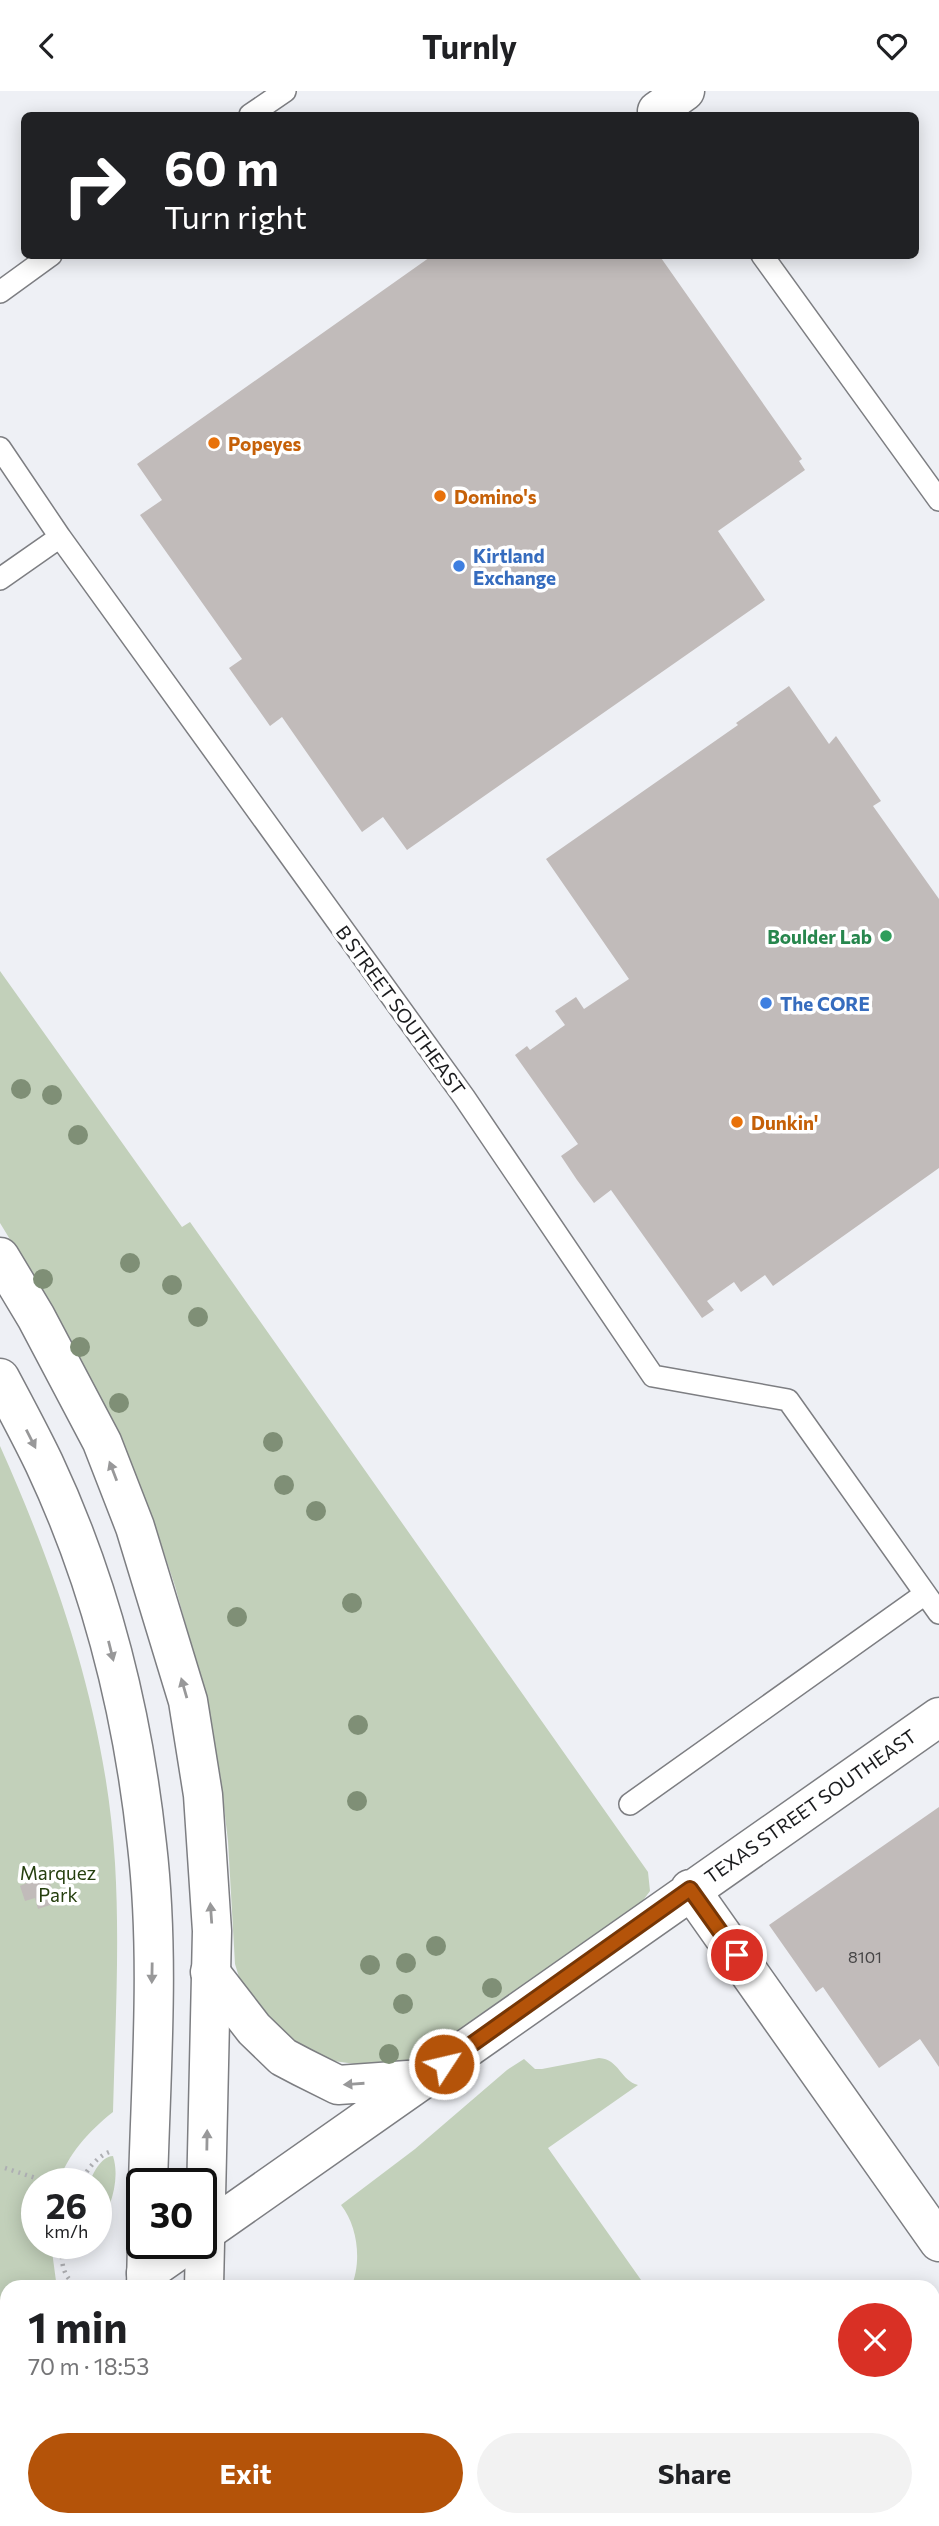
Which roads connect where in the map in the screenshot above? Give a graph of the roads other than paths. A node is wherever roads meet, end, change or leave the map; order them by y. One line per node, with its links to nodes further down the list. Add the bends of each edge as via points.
1 (285, 91): 2 (lane)
2 (254, 112)
3 (45, 259): 5 (lane)
4 (765, 259): 7 (lane)
5 (0, 292)
6 (0, 448): 8 (lane, B STREET SOUTHEAST)
7 (939, 500)
8 (60, 537): 9 (lane); 12 (lane, B STREET SOUTHEAST, via 464,1097 653,1377 788,1400)
9 (0, 579)
10 (0, 1257): 17 (main road, one-way to 10, via 203,1795 187,1701 162,1612 102,1442)
11 (0, 1378): 19 (main road, one-way to 19, via 44,1464 81,1555 134,1747 148,1847 153,1949)
12 (925, 1594): 13 (lane); 15 (lane)
13 (939, 1613)
14 (939, 1717): 16 (main road, TEXAS STREET SOUTHEAST)
15 (630, 1804)
16 (690, 1889): 18 (main road, TEXAS STREET SOUTHEAST); 22 (main road)
17 (211, 1972): 18 (main road, one-way to 17, via 338,2085 302,2067 283,2057 254,2029); 20 (main road, one-way to 17)
18 (422, 2079): 21 (main road, TEXAS STREET SOUTHEAST)
19 (148, 2168)
20 (201, 2168)
21 (217, 2224)
22 (939, 2242)
23 (163, 2259): 25 (main road, TEXAS STREET SOUTHEAST)
24 (201, 2259): 26 (main road)
25 (141, 2273)
26 (203, 2280)

